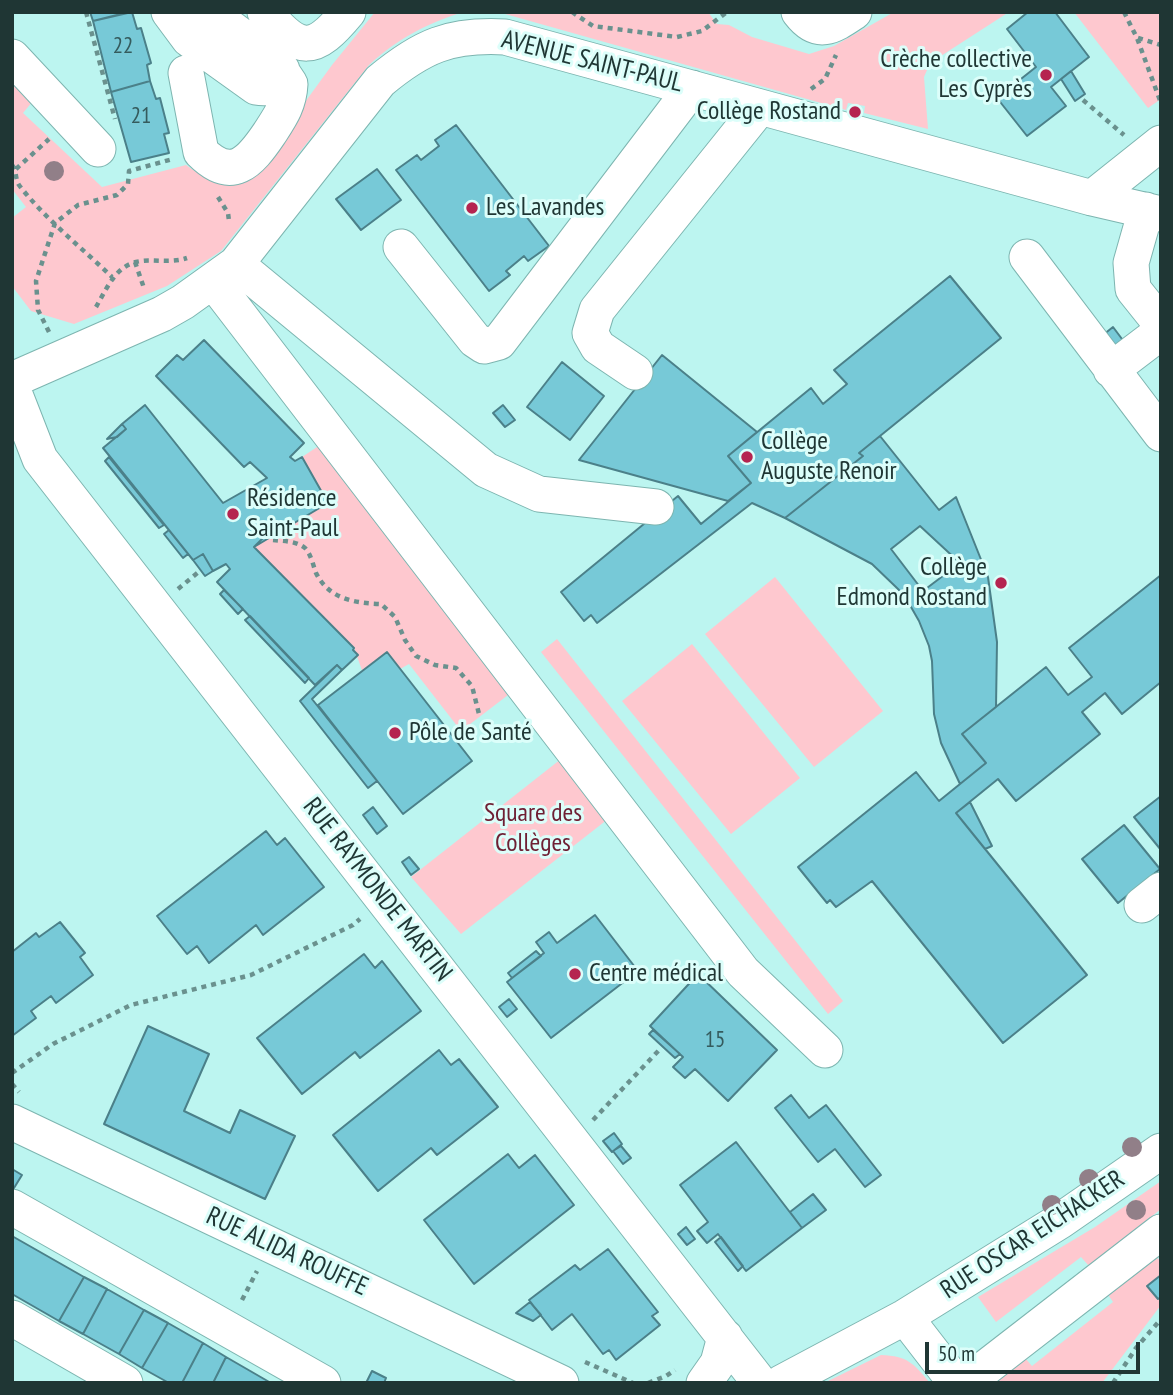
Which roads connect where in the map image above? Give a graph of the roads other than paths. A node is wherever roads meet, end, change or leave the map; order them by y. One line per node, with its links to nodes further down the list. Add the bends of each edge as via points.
1 (169, 12): 8 (street, via 189,38 256,87 273,87)
2 (209, 12): 8 (street)
3 (265, 12): 4 (street, via 290,39 304,44 331,33)
4 (348, 12)
5 (799, 12): 6 (street, via 816,27 831,27)
6 (854, 12)
7 (12, 57): 12 (street, via 70,119)
8 (282, 70): 9 (street, via 290,84 285,110 253,157 240,166 223,167 201,152)
9 (186, 73)
10 (692, 88): 11 (street, AVENUE SAINT-PAUL); 16 (street, via 499,342 484,346 475,340); 18 (street, AVENUE SAINT-PAUL, via 505,37 476,35 426,48 380,80)
11 (760, 107): 14 (street, AVENUE SAINT-PAUL); 22 (street, via 597,310 590,332 598,347)
12 (114, 146)
13 (1152, 150): 14 (street)
14 (1092, 198): 15 (street, AVENUE SAINT-PAUL)
15 (1153, 212): 19 (street, via 1131,263 1133,289)
16 (401, 247)
17 (1027, 257): 21 (street)
18 (224, 273): 23 (street, AVENUE SAINT-PAUL, via 162,314); 26 (street, via 486,470 539,494); 27 (street, via 743,972)
19 (1161, 324)
20 (1161, 332): 21 (street)
21 (1111, 370): 25 (street)
22 (635, 372)
23 (12, 380)
24 (12, 387): 34 (street, RUE RAYMONDE MARTIN, via 40,459)
25 (1161, 434)
26 (656, 508)
27 (825, 1050)
28 (12, 1122): 39 (street, RUE ALIDA ROUFFE)
29 (1161, 1151): 32 (street, RUE OSCAR EICHACKER, via 1060,1221)
30 (12, 1207): 38 (street)
31 (1161, 1231): 43 (street)
32 (905, 1317): 41 (street); 42 (street)
33 (12, 1318): 35 (street)
34 (725, 1337): 36 (street, via 718,1363); 40 (street, RUE RAYMONDE MARTIN)
35 (73, 1370): 37 (street)
36 (690, 1376)
37 (125, 1383)
38 (323, 1383)
39 (561, 1383)
40 (760, 1383)
41 (781, 1383)
42 (956, 1383)
43 (966, 1383)

